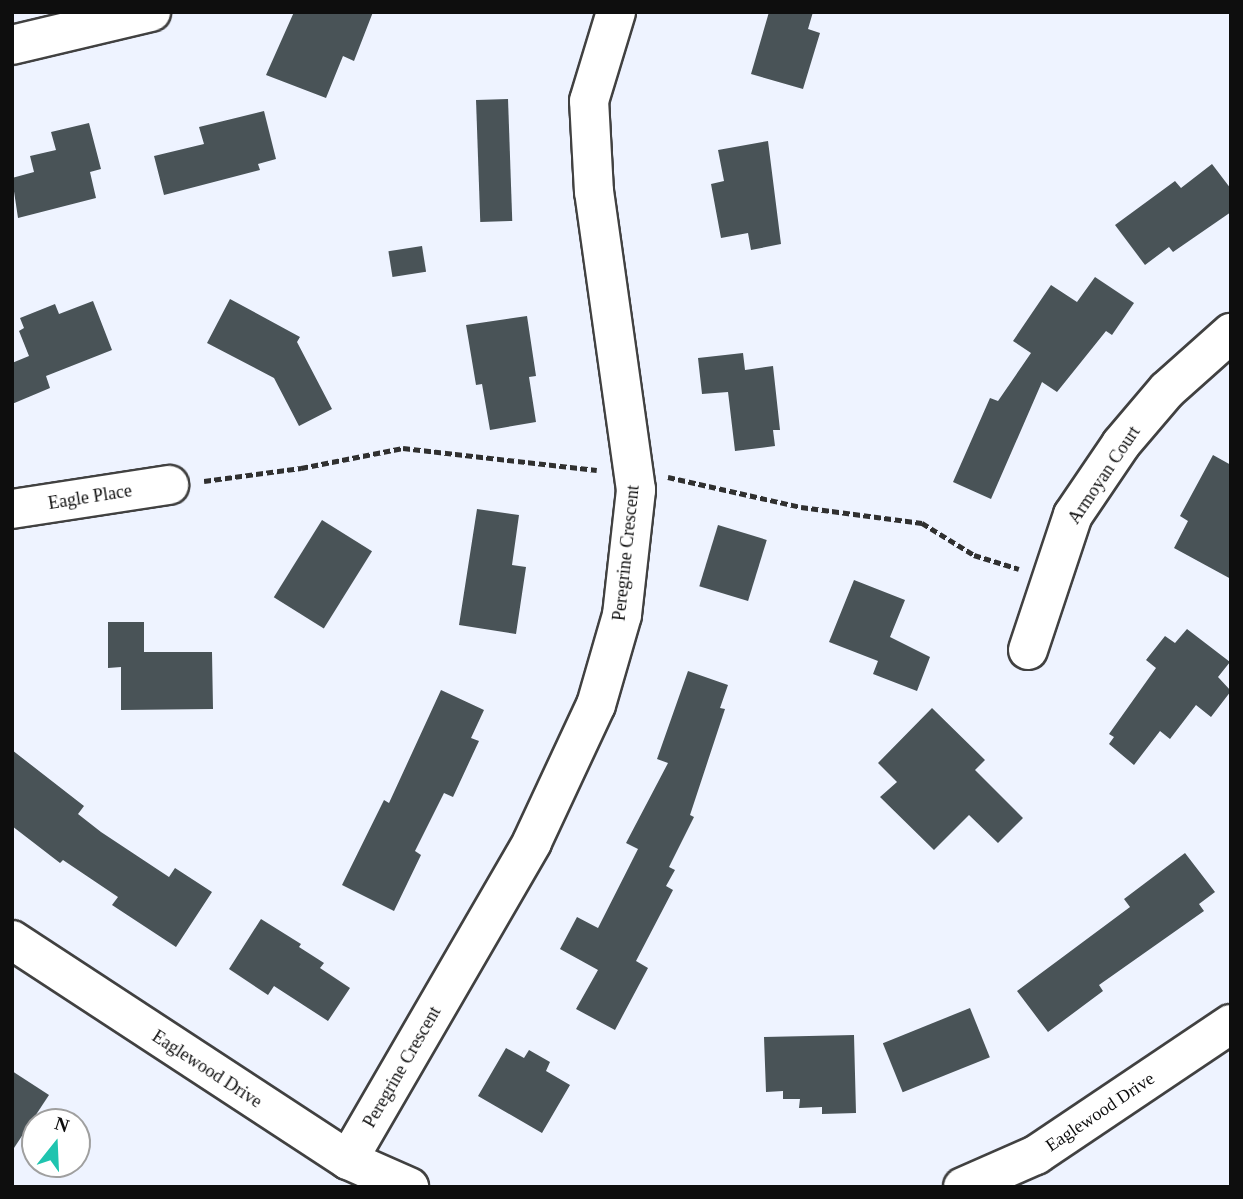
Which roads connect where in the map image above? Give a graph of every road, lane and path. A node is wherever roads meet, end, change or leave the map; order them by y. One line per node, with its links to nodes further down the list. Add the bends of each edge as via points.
1 (151, 12): 3 (street)
2 (616, 12): 10 (street, Peregrine Crescent, via 589,101 593,192 636,490 622,615 596,705 532,842)
3 (12, 45)
4 (1231, 332): 7 (street, Armoyan Court, via 1160,399 1121,444 1073,515)
5 (169, 485): 6 (street, Eagle Place)
6 (12, 509)
7 (1028, 650)
8 (12, 940): 10 (street, Eaglewood Drive)
9 (1231, 1024): 12 (street, Eaglewood Drive, via 1036,1155)
10 (348, 1160): 11 (street, Eaglewood Drive)
11 (409, 1187)
12 (963, 1187)

